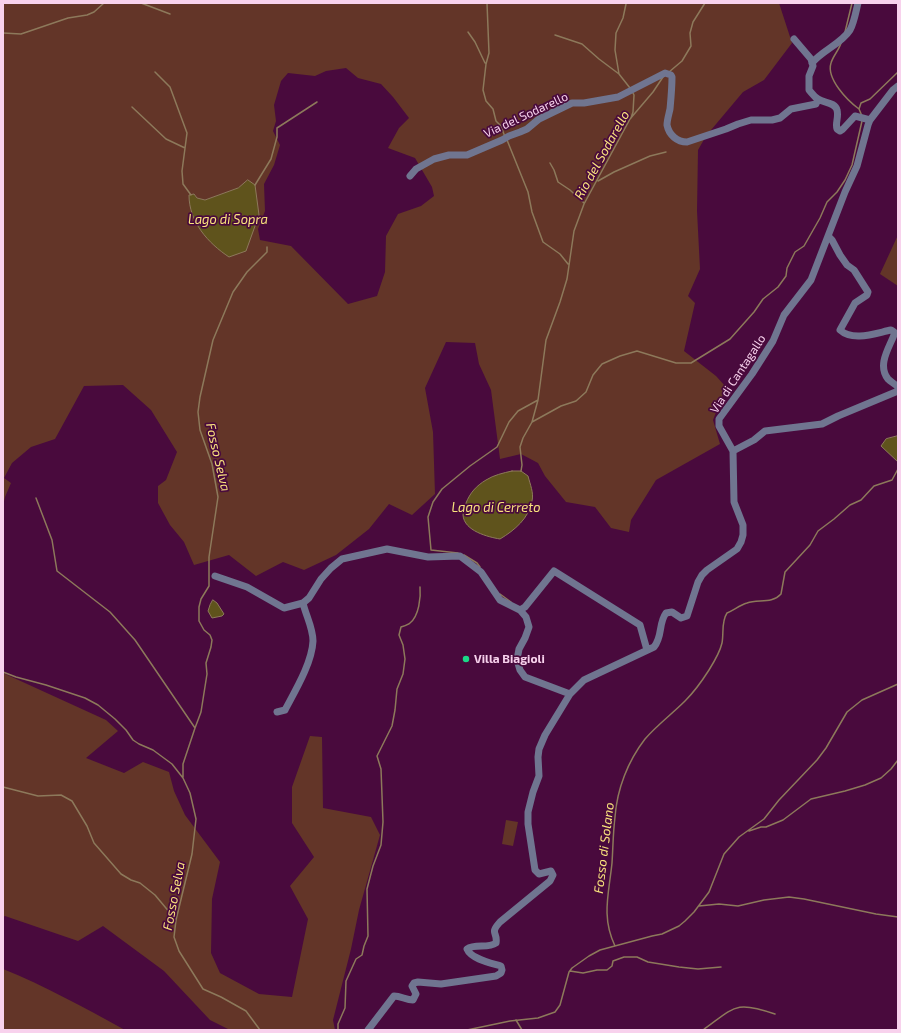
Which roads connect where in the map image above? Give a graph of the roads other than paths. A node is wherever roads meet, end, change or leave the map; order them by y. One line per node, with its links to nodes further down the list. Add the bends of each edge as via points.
1 (858, 3): 3 (street, via 850,30)
2 (794, 39): 3 (street)
3 (812, 63): 5 (street, via 809,90)
4 (898, 86): 6 (street, Via di Cantagallo)
5 (818, 99): 6 (street, via 836,107 836,126 840,131 855,116); 7 (street, Via del Sodarello, via 816,104 791,109 780,118 751,120 681,142 670,133 667,124 672,77 665,74 618,97 584,104 572,103 539,119 523,131 467,155 434,159 416,169)
6 (867, 119): 8 (street, Via di Cantagallo, via 857,166)
7 (410, 176)
8 (828, 237): 9 (street, via 868,292 855,303 840,330 844,334 858,336 891,330 894,332 883,361 886,376); 11 (street, Via di Cantagallo, via 811,280 789,306 773,341 719,419 718,426)
9 (898, 387)
10 (898, 391): 11 (street, via 822,424 765,430 754,440)
11 (733, 451): 15 (street, Via di Cantagallo, via 734,502 743,525 741,542 737,549 702,575 688,616 681,618 672,612 666,613 660,637 654,647)
12 (215, 576): 13 (street, via 247,587 284,608)
13 (303, 603): 14 (street, via 310,598 321,579 342,559 387,549 428,557 460,556 481,572 500,600); 17 (street, via 310,624 312,648 302,676 285,710)
14 (520, 610): 15 (street, via 554,571 640,625); 16 (street, via 529,626 519,649 517,660 520,670 525,677)
15 (647, 650): 16 (street, Via di Cantagallo, via 590,676 577,685)
16 (570, 694): 18 (street, Via di Cantagallo, via 541,745 538,757 539,776 528,812 535,870 539,874 551,871 552,878 494,928 496,943 471,946 467,949 468,953 477,958 501,966 501,973 496,976 440,984 414,983 412,986 416,994 413,1000 394,996)
17 (277, 712)
18 (368, 1030)

